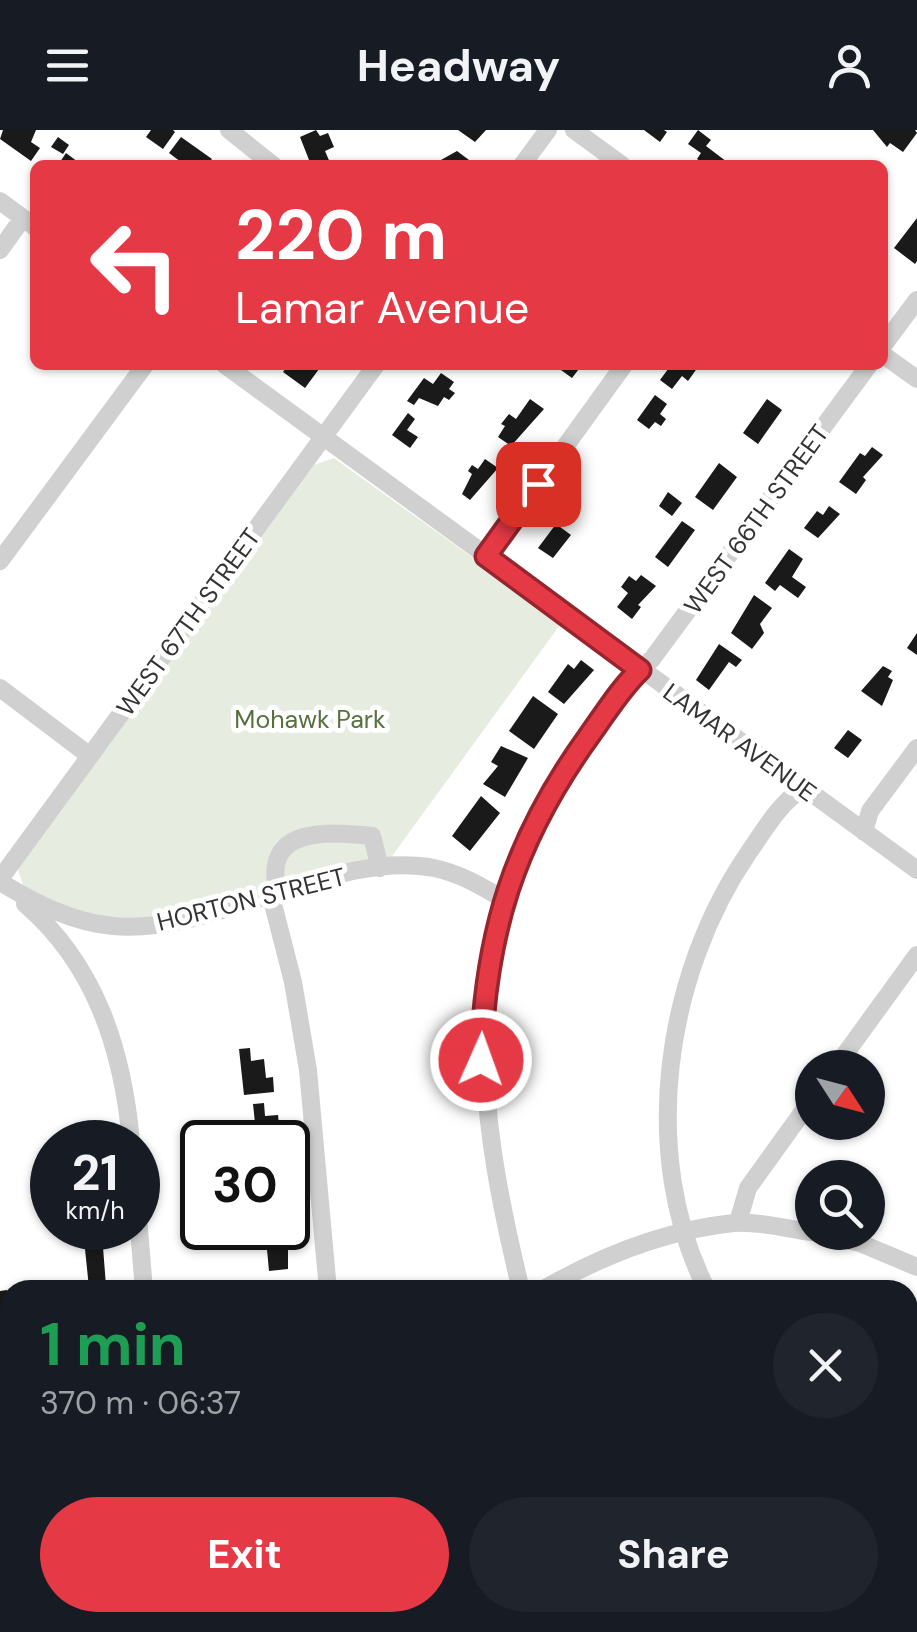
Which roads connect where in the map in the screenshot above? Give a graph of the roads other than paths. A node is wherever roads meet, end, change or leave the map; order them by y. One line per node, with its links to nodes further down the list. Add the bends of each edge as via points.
1 (229, 130): 4 (street)
2 (548, 130): 5 (street)
3 (574, 130): 6 (street)
4 (267, 160)
5 (526, 160)
6 (615, 160)
7 (0, 201): 8 (street)
8 (29, 222): 9 (street)
9 (0, 250)
10 (917, 300): 11 (street)
11 (888, 341)
12 (888, 355): 18 (street)
13 (141, 370): 21 (street)
14 (232, 370): 19 (street, LAMAR AVENUE)
15 (372, 370): 19 (street, WEST 67TH STREET)
16 (620, 370): 20 (street)
17 (865, 370): 22 (street, WEST 66TH STREET)
18 (917, 379)
19 (324, 436): 20 (street, LAMAR AVENUE); 25 (street, WEST 67TH STREET)
20 (486, 556): 22 (street, LAMAR AVENUE)
21 (0, 561)
22 (640, 670): 26 (street, LAMAR AVENUE); 32 (street, WEST 66TH STREET, via 552,790)
23 (0, 688): 25 (street)
24 (917, 748): 27 (street, via 870,812)
25 (90, 756): 30 (street, WEST 67TH STREET)
26 (803, 788): 27 (street, LAMAR AVENUE); 41 (street, via 787,799 737,870 686,982 668,1122)
27 (864, 832): 29 (street, LAMAR AVENUE)
28 (380, 868): 31 (street, HORTON STREET); 31 (street, via 372,836 315,831 285,849 276,866); 32 (street, HORTON STREET, via 446,870)
29 (917, 870)
30 (0, 881): 33 (street, HORTON STREET); 34 (street)
31 (275, 895): 33 (street, HORTON STREET, via 173,922); 46 (street, via 308,1070)
32 (503, 899): 47 (street, WEST 66TH STREET, via 488,966 481,1060)
33 (85, 922): 34 (street)
34 (68, 947): 37 (street, via 89,980 113,1044)
35 (917, 955): 36 (street)
36 (848, 1050)
37 (127, 1120)
38 (795, 1123): 39 (street, via 748,1188)
39 (738, 1222): 40 (street); 41 (street)
40 (795, 1230)
41 (686, 1233): 48 (street, via 611,1254); 49 (street)
42 (141, 1250): 45 (street)
43 (877, 1250): 44 (street)
44 (917, 1267)
45 (143, 1280)
46 (327, 1280)
47 (519, 1280)
48 (561, 1280)
49 (703, 1280)

